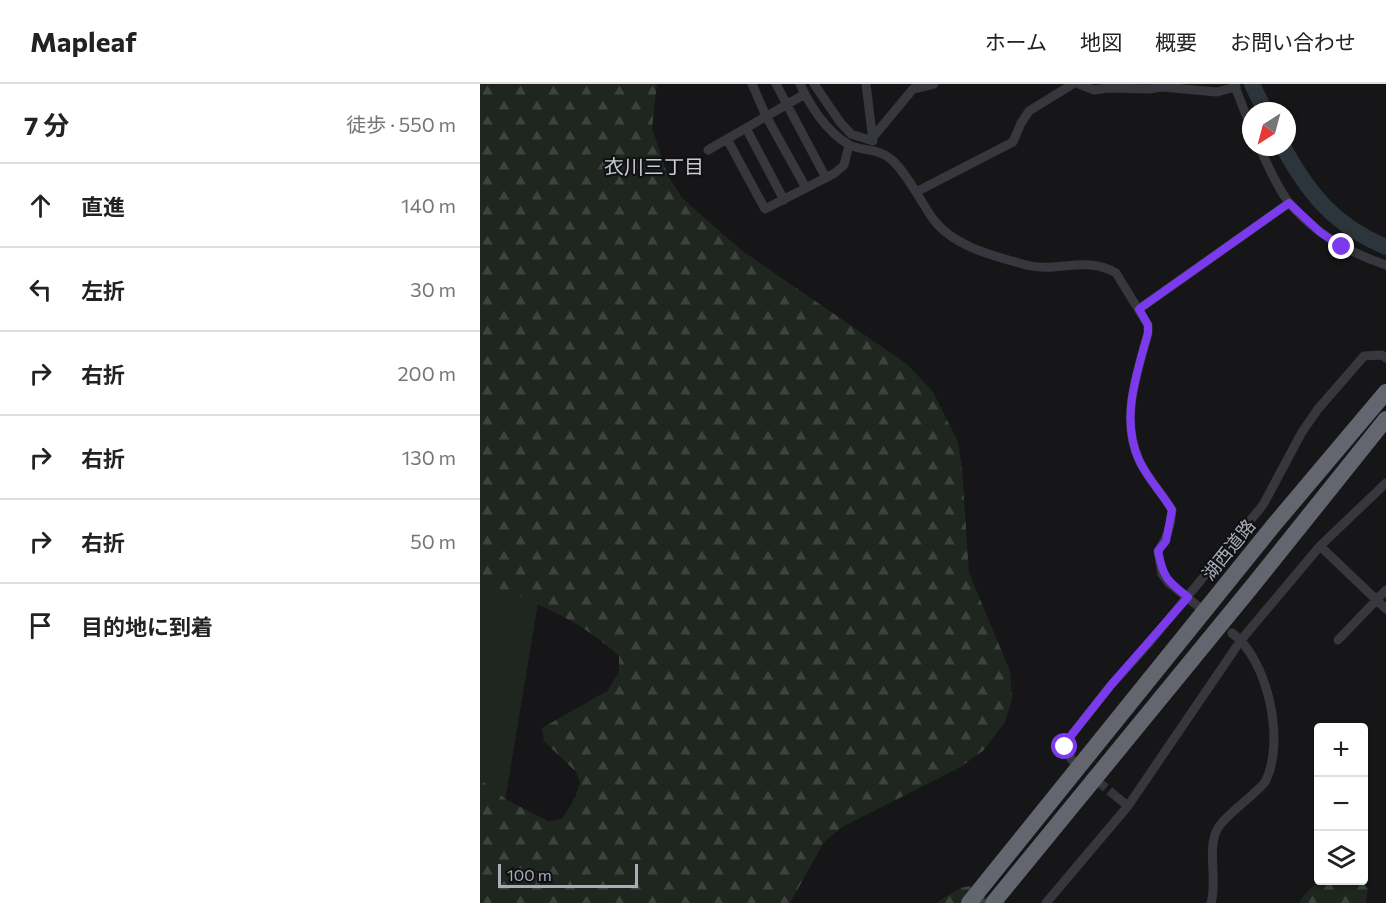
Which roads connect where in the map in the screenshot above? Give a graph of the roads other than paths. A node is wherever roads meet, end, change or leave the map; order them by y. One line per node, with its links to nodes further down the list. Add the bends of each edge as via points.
1 (752, 84): 13 (street)
2 (776, 84): 12 (street)
3 (800, 84): 10 (street)
4 (814, 84): 16 (street, via 851,134)
5 (866, 84): 16 (street)
6 (934, 84): 16 (street, via 913,89)
7 (1073, 84): 22 (street, via 1029,111 1013,142)
8 (1079, 84): 9 (street, via 1094,90 1162,87 1217,92)
9 (1235, 85): 11 (street)
10 (805, 94): 12 (street); 17 (street, via 827,126)
11 (1242, 104)
12 (786, 105): 13 (street); 20 (street)
13 (766, 116): 14 (street); 21 (street)
14 (746, 128): 15 (street); 23 (street)
15 (727, 139): 18 (street); 23 (street, via 765,209)
16 (874, 143): 17 (street); 22 (street)
17 (849, 145): 20 (street, via 844,165)
18 (708, 150)
19 (1264, 156): 24 (street)
20 (826, 178): 21 (street)
21 (806, 188): 23 (street)
22 (916, 192): 26 (street, via 944,231 969,246 1030,266 1107,268 1116,273)
23 (784, 200)
24 (1289, 203): 25 (street, via 1342,247); 26 (street)
25 (1386, 265)
26 (1139, 309): 33 (street, via 1148,333 1135,382 1131,438 1139,460 1172,510 1166,541 1158,551 1162,574)
27 (1386, 358): 33 (street, via 1364,356 1318,409 1263,505)
28 (1386, 392): 43 (highway, 湖西道路)
29 (1386, 419): 44 (highway)
30 (1386, 483): 31 (street)
31 (1320, 546): 34 (street); 38 (street)
32 (1386, 590): 34 (street)
33 (1188, 597): 35 (street); 40 (street, via 1066,742)
34 (1376, 600): 36 (street); 39 (street)
35 (1199, 607)
36 (1386, 609)
37 (1232, 633): 38 (street)
38 (1241, 640): 42 (street); 46 (street, via 1255,658 1272,713 1273,759 1265,782 1218,827)
39 (1338, 640)
40 (1072, 760)
41 (1118, 798): 42 (street)
42 (1128, 806): 45 (street)
43 (969, 903)
44 (993, 903)
45 (1046, 903)
46 (1211, 903)

